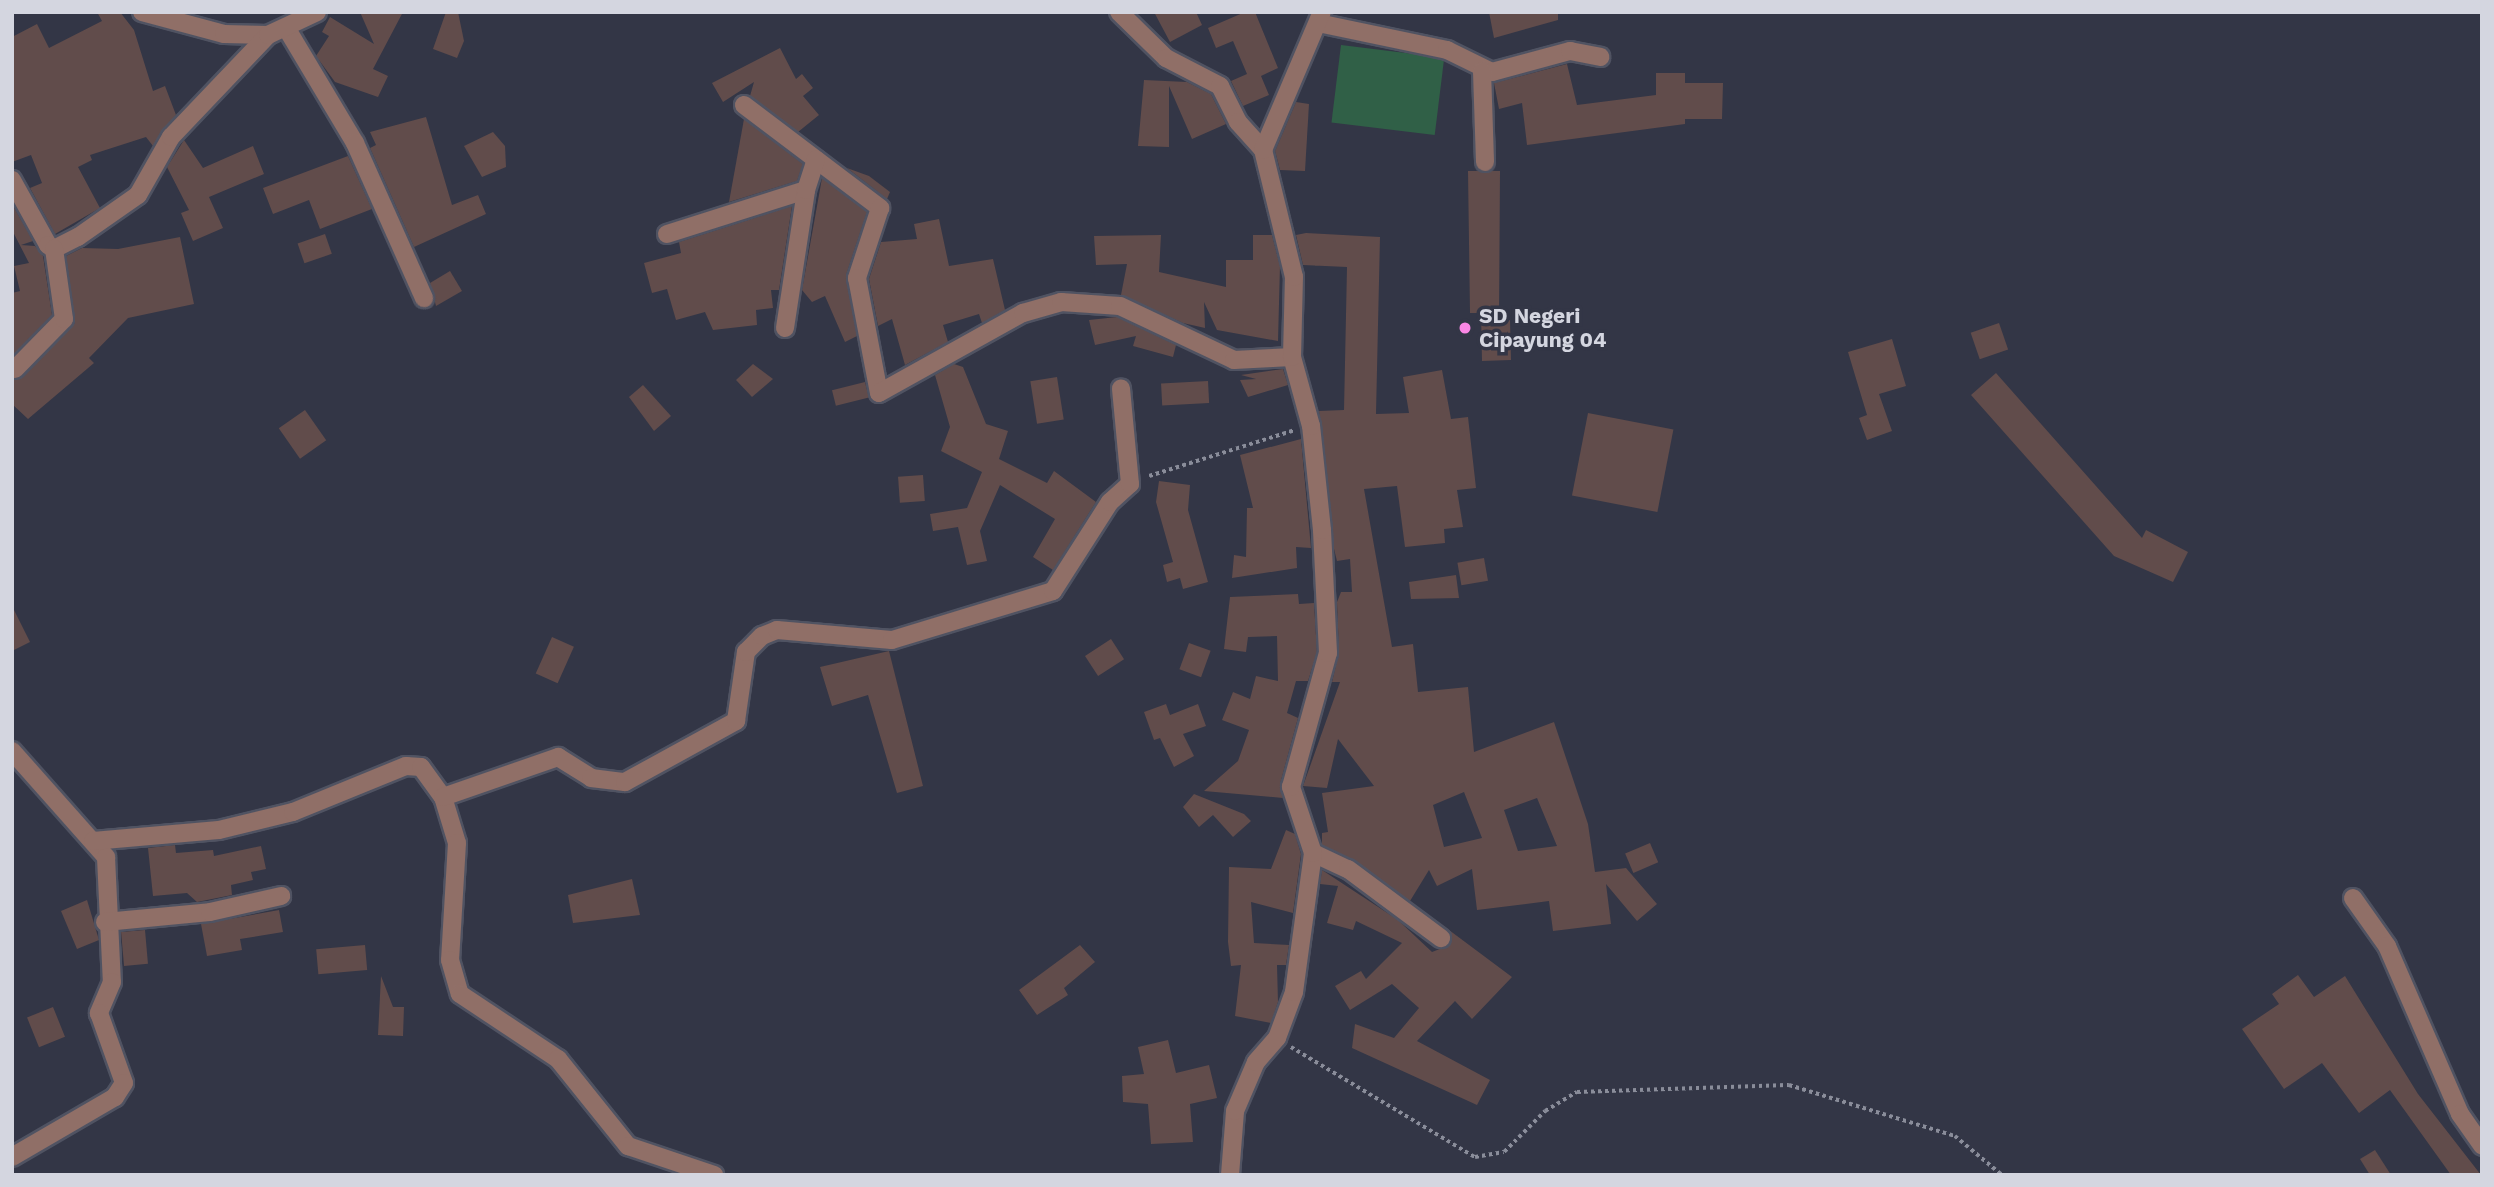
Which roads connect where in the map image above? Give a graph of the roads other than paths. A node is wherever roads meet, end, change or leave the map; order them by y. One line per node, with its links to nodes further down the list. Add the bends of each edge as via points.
1 (142, 12): 6 (street, via 224,34)
2 (317, 12): 5 (street)
3 (1119, 12): 10 (street, via 1166,58 1220,86 1238,122)
4 (1320, 18): 8 (street, via 1447,50); 10 (street)
5 (287, 29): 6 (street); 17 (street, via 355,143)
6 (268, 35): 16 (street, via 172,137 138,195)
7 (1600, 57): 8 (street, via 1570,51)
8 (1482, 71): 12 (street)
9 (744, 104): 11 (street)
10 (1263, 150): 19 (street, via 1294,277)
11 (816, 160): 14 (street); 19 (street, via 880,208 857,278 879,393 1023,313 1061,302 1120,306 1234,360)
12 (1485, 162)
13 (12, 180): 16 (street, via 41,237)
14 (806, 190): 15 (street); 18 (street)
15 (667, 234)
16 (54, 249): 20 (street, via 64,319)
17 (424, 298)
18 (785, 328)
19 (1292, 357): 25 (street, via 1311,426 1328,653 1291,787)
20 (15, 369)
21 (1121, 388): 23 (street, via 1130,484 1110,502 1062,582 1042,598 979,609 892,640 777,630 746,652 736,721 625,782 591,778 558,757)
22 (12, 751): 24 (street)
23 (443, 797): 24 (street, via 421,767 405,766 293,812 219,830); 32 (street, via 457,844 450,960 456,989 558,1059 628,1146)
24 (93, 841): 28 (street, via 108,864)
25 (1313, 853): 29 (street, via 1348,869); 33 (street, via 1297,974 1277,1038 1256,1062 1235,1111)
26 (281, 896): 28 (street, via 210,912)
27 (2353, 898): 30 (street, via 2387,946 2460,1114)
28 (105, 922): 31 (street, via 112,982 99,1013 123,1088)
29 (1441, 938)
30 (2482, 1146)
31 (12, 1157)
32 (714, 1175)
33 (1230, 1175)

